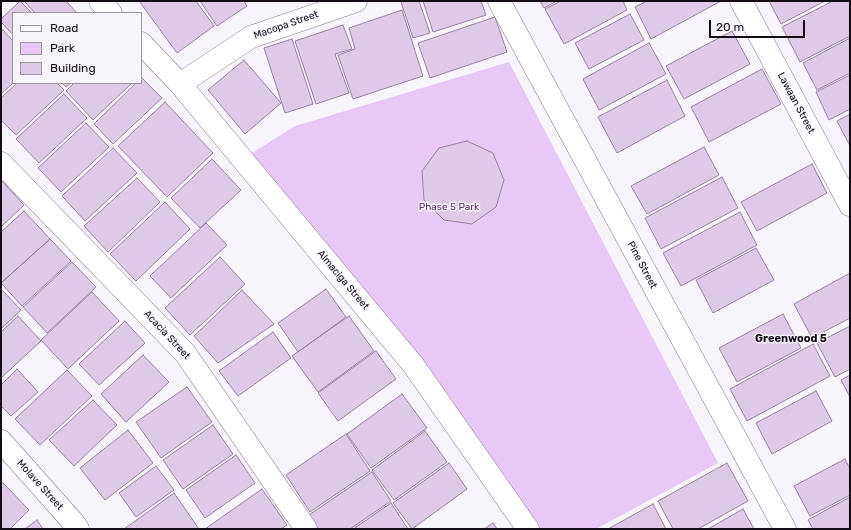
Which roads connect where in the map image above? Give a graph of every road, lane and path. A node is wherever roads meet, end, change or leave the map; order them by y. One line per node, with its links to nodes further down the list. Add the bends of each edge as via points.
1 (100, 1): 5 (street)
2 (356, 1): 7 (street, Macopa Street, via 251,36)
3 (499, 1): 14 (street, Pine Street)
4 (741, 1): 9 (street, Lawaan Street)
5 (110, 12)
6 (142, 44): 7 (street, Almaciga Street)
7 (180, 84): 13 (street, Almaciga Street, via 414,366)
8 (1, 163): 12 (street, Acacia Street, via 185,353)
9 (850, 205)
10 (1, 441): 11 (street, Molave Street)
11 (78, 529)
12 (306, 529)
13 (528, 529)
14 (785, 529)

